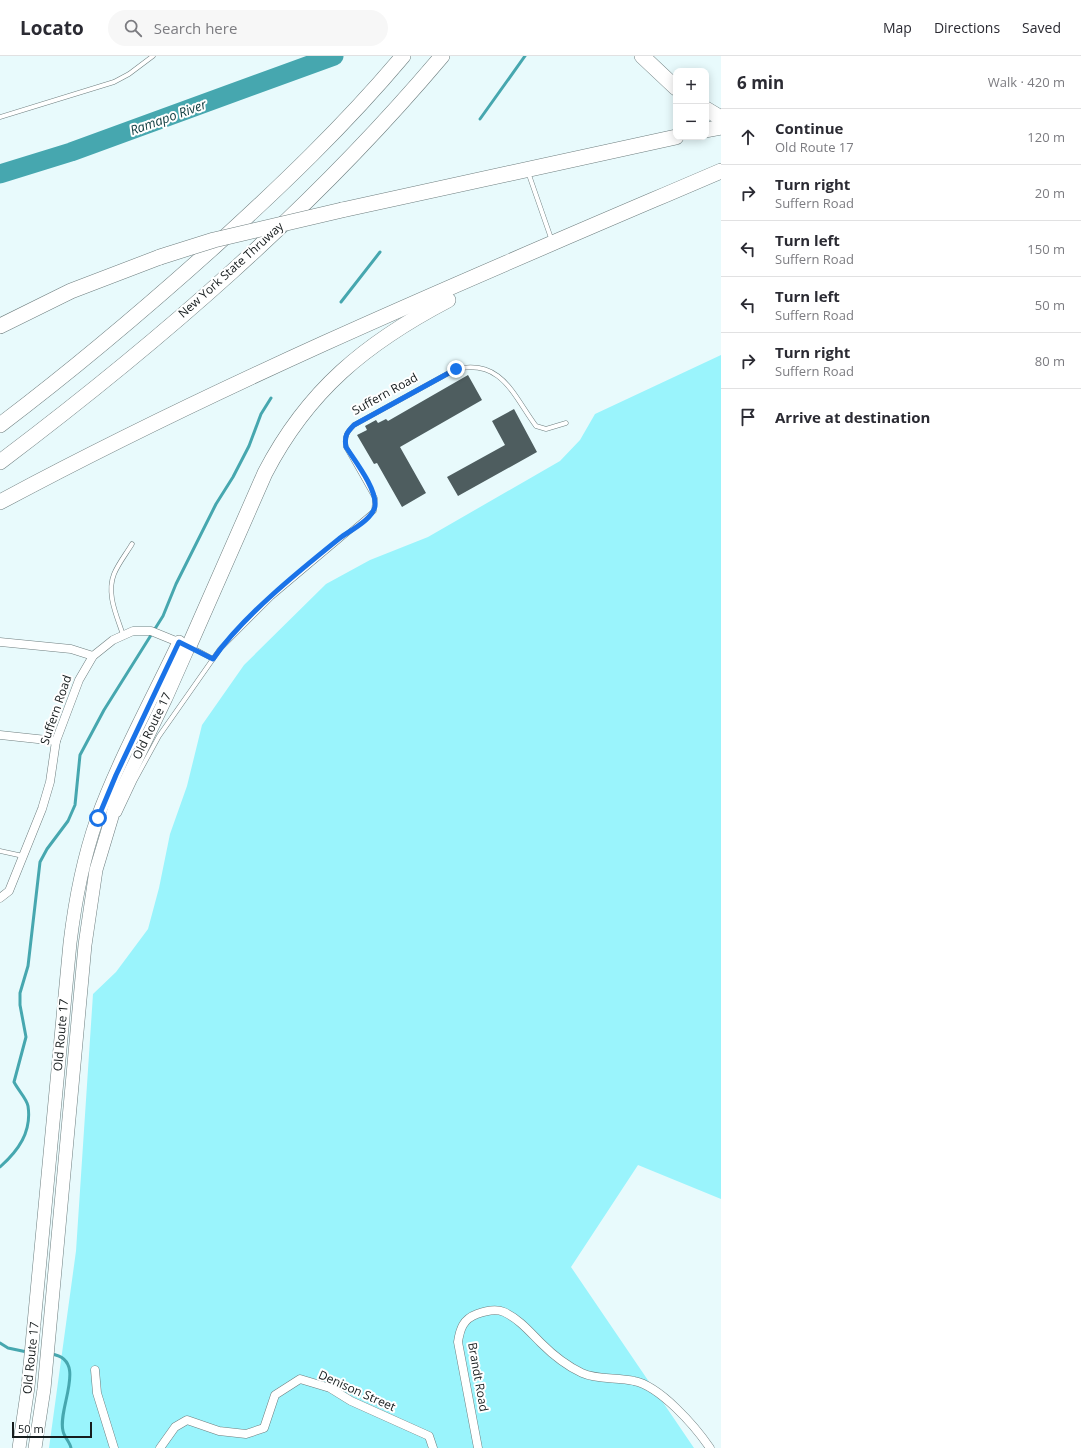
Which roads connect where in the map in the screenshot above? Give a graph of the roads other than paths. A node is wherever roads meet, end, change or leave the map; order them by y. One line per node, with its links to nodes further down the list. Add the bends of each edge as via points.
1 (152, 56): 7 (lane, via 114,82)
2 (403, 56): 17 (highway, via 367,97 275,190 181,277 89,355)
3 (442, 56): 18 (highway, New York State Thruway, via 327,180 206,294 108,378)
4 (642, 56): 5 (highway)
5 (673, 85)
6 (709, 111): 8 (highway)
7 (0, 117)
8 (721, 118)
9 (721, 127): 10 (highway)
10 (709, 129)
11 (673, 138): 12 (highway)
12 (527, 170): 14 (lane); 15 (highway, bridge, via 214,240 160,257 72,291)
13 (721, 171): 14 (highway)
14 (553, 244): 19 (highway, via 186,407); 23 (highway, via 402,326 348,365 313,399 288,433 265,474)
15 (0, 326)
16 (566, 423): 25 (lane, Suffern Road, via 546,429 536,426 506,383 488,369 469,366 456,369 354,425 346,433 346,447 376,498 374,510 272,597 236,631)
17 (0, 425)
18 (0, 462)
19 (0, 502)
20 (132, 544): 21 (lane, via 114,574 111,591)
21 (124, 635): 23 (street, Suffern Road, via 133,631 151,630); 24 (street, Suffern Road)
22 (0, 642): 24 (street, via 71,649)
23 (184, 644): 25 (lane, Suffern Road); 31 (main road, Old Route 17, via 166,698 117,800 96,870); 33 (main road, Old Route 17, via 106,796 77,893 70,943 26,1411)
24 (93, 656): 27 (street, Suffern Road, via 79,680)
25 (213, 659): 31 (lane, Suffern Road, via 159,736 124,802 99,873)
26 (0, 735): 27 (street)
27 (56, 741): 29 (street, Suffern Road, via 50,782)
28 (0, 851): 29 (lane)
29 (23, 856): 30 (street, Suffern Road, via 9,891)
30 (0, 898)
31 (88, 920): 34 (main road, Old Route 17, via 47,1361)
32 (95, 1370): 35 (street, via 97,1393)
33 (19, 1448)
34 (36, 1448)
35 (114, 1448)
36 (160, 1448): 37 (street, Denison Street, via 175,1427 187,1420 219,1431 246,1434 264,1428 275,1395 300,1379 330,1388 351,1401 429,1436)
37 (433, 1448)
38 (478, 1448): 39 (street, Brandt Road, via 458,1342 460,1328 473,1315 488,1310 502,1311 524,1324 561,1360 584,1374 635,1381 662,1394)
39 (710, 1448)

